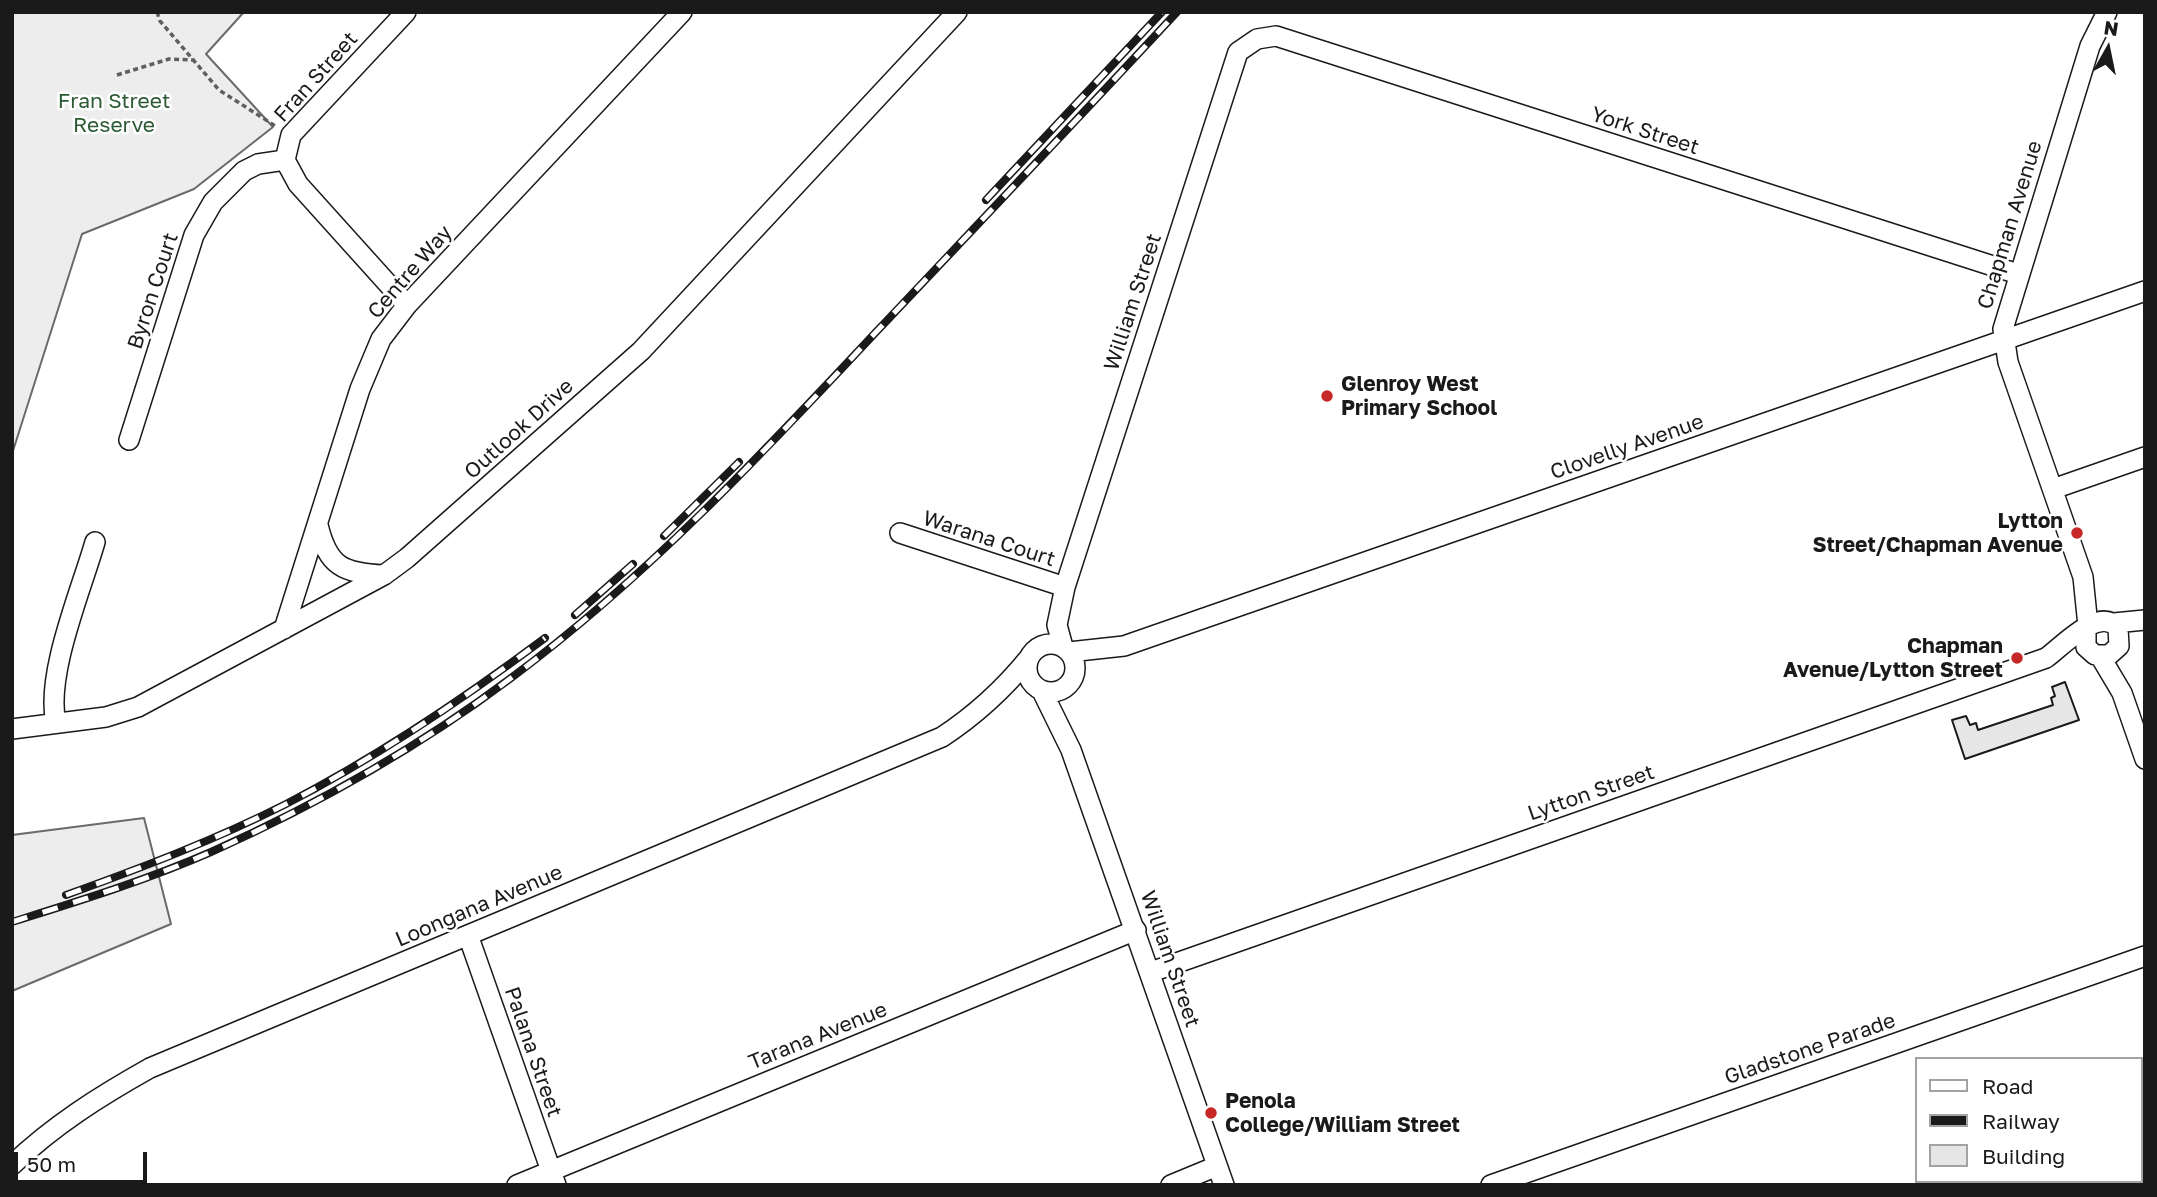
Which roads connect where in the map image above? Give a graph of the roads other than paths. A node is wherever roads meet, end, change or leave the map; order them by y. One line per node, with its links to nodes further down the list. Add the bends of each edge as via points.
1 (406, 12): 8 (street, Fran Street, via 291,135)
2 (682, 12): 11 (street, Centre Way)
3 (957, 12): 19 (street, Outlook Drive, via 642,351)
4 (2094, 12): 7 (street, Chapman Avenue)
5 (2107, 12): 7 (street, Chapman Avenue)
6 (1257, 39): 9 (street, York Street, via 1276,36); 21 (street, William Street, via 1238,52)
7 (2090, 46): 9 (street, Chapman Avenue)
8 (285, 160): 11 (street, via 298,184); 13 (street, Byron Court, via 244,170 213,202 194,234)
9 (2018, 274): 12 (street, Chapman Avenue)
10 (2145, 291): 12 (street, Clovelly Avenue)
11 (407, 305): 16 (street, Centre Way, via 381,340 360,389)
12 (2003, 340): 15 (street, Chapman Avenue); 27 (street, Clovelly Avenue)
13 (129, 440)
14 (2145, 457): 15 (street)
15 (2053, 489): 20 (street, Chapman Avenue)
16 (318, 524): 19 (street, via 330,559 351,571); 25 (street, Centre Way)
17 (900, 533): 21 (street, Warana Court)
18 (96, 542): 35 (street, via 55,678 52,709)
19 (384, 575): 25 (street, Outlook Drive)
20 (2083, 577): 23 (street, Chapman Avenue); 24 (street, Chapman Avenue)
21 (1065, 587): 28 (street, William Street, via 1057,625); 30 (street, William Street)
22 (2145, 620): 23 (street)
23 (2112, 622): 24 (street, via 2096,620); 29 (street, via 2121,634)
24 (2087, 628): 29 (street, via 2084,642); 31 (street, Lytton Street)
25 (284, 629): 35 (street, Outlook Drive, via 138,707 106,717)
26 (2145, 629): 29 (street)
27 (1124, 646): 28 (street, Clovelly Avenue, via 1084,653); 32 (street, Clovelly Avenue)
28 (1066, 649): 30 (street, via 1047,644); 32 (street, via 1073,658)
29 (2108, 652): 31 (street, Lytton Street); 38 (street)
30 (1031, 654): 33 (street, via 1027,673); 34 (street, Loongana Avenue)
31 (2046, 657): 42 (street, Lytton Street)
32 (1070, 681): 33 (street, via 1059,691); 37 (street, William Street, via 1065,708)
33 (1039, 689): 34 (street, Loongana Avenue, via 1006,696); 37 (street, William Street)
34 (978, 713): 40 (street, Loongana Avenue, via 942,737)
35 (56, 723): 36 (street, Outlook Drive)
36 (12, 729)
37 (1071, 750): 39 (street, William Street)
38 (2145, 758)
39 (1136, 930): 42 (street, William Street); 45 (street, Tarana Avenue)
40 (468, 935): 43 (street, Loongana Avenue, via 150,1068 80,1110); 45 (street, Palana Street)
41 (2145, 956): 49 (street, Gladstone Parade)
42 (1151, 972): 44 (street, William Street)
43 (12, 1165)
44 (1217, 1166): 47 (street); 48 (street, William Street)
45 (553, 1178): 46 (street, Tarana Avenue)
46 (517, 1185)
47 (1171, 1185)
48 (1224, 1185)
49 (1491, 1185)

